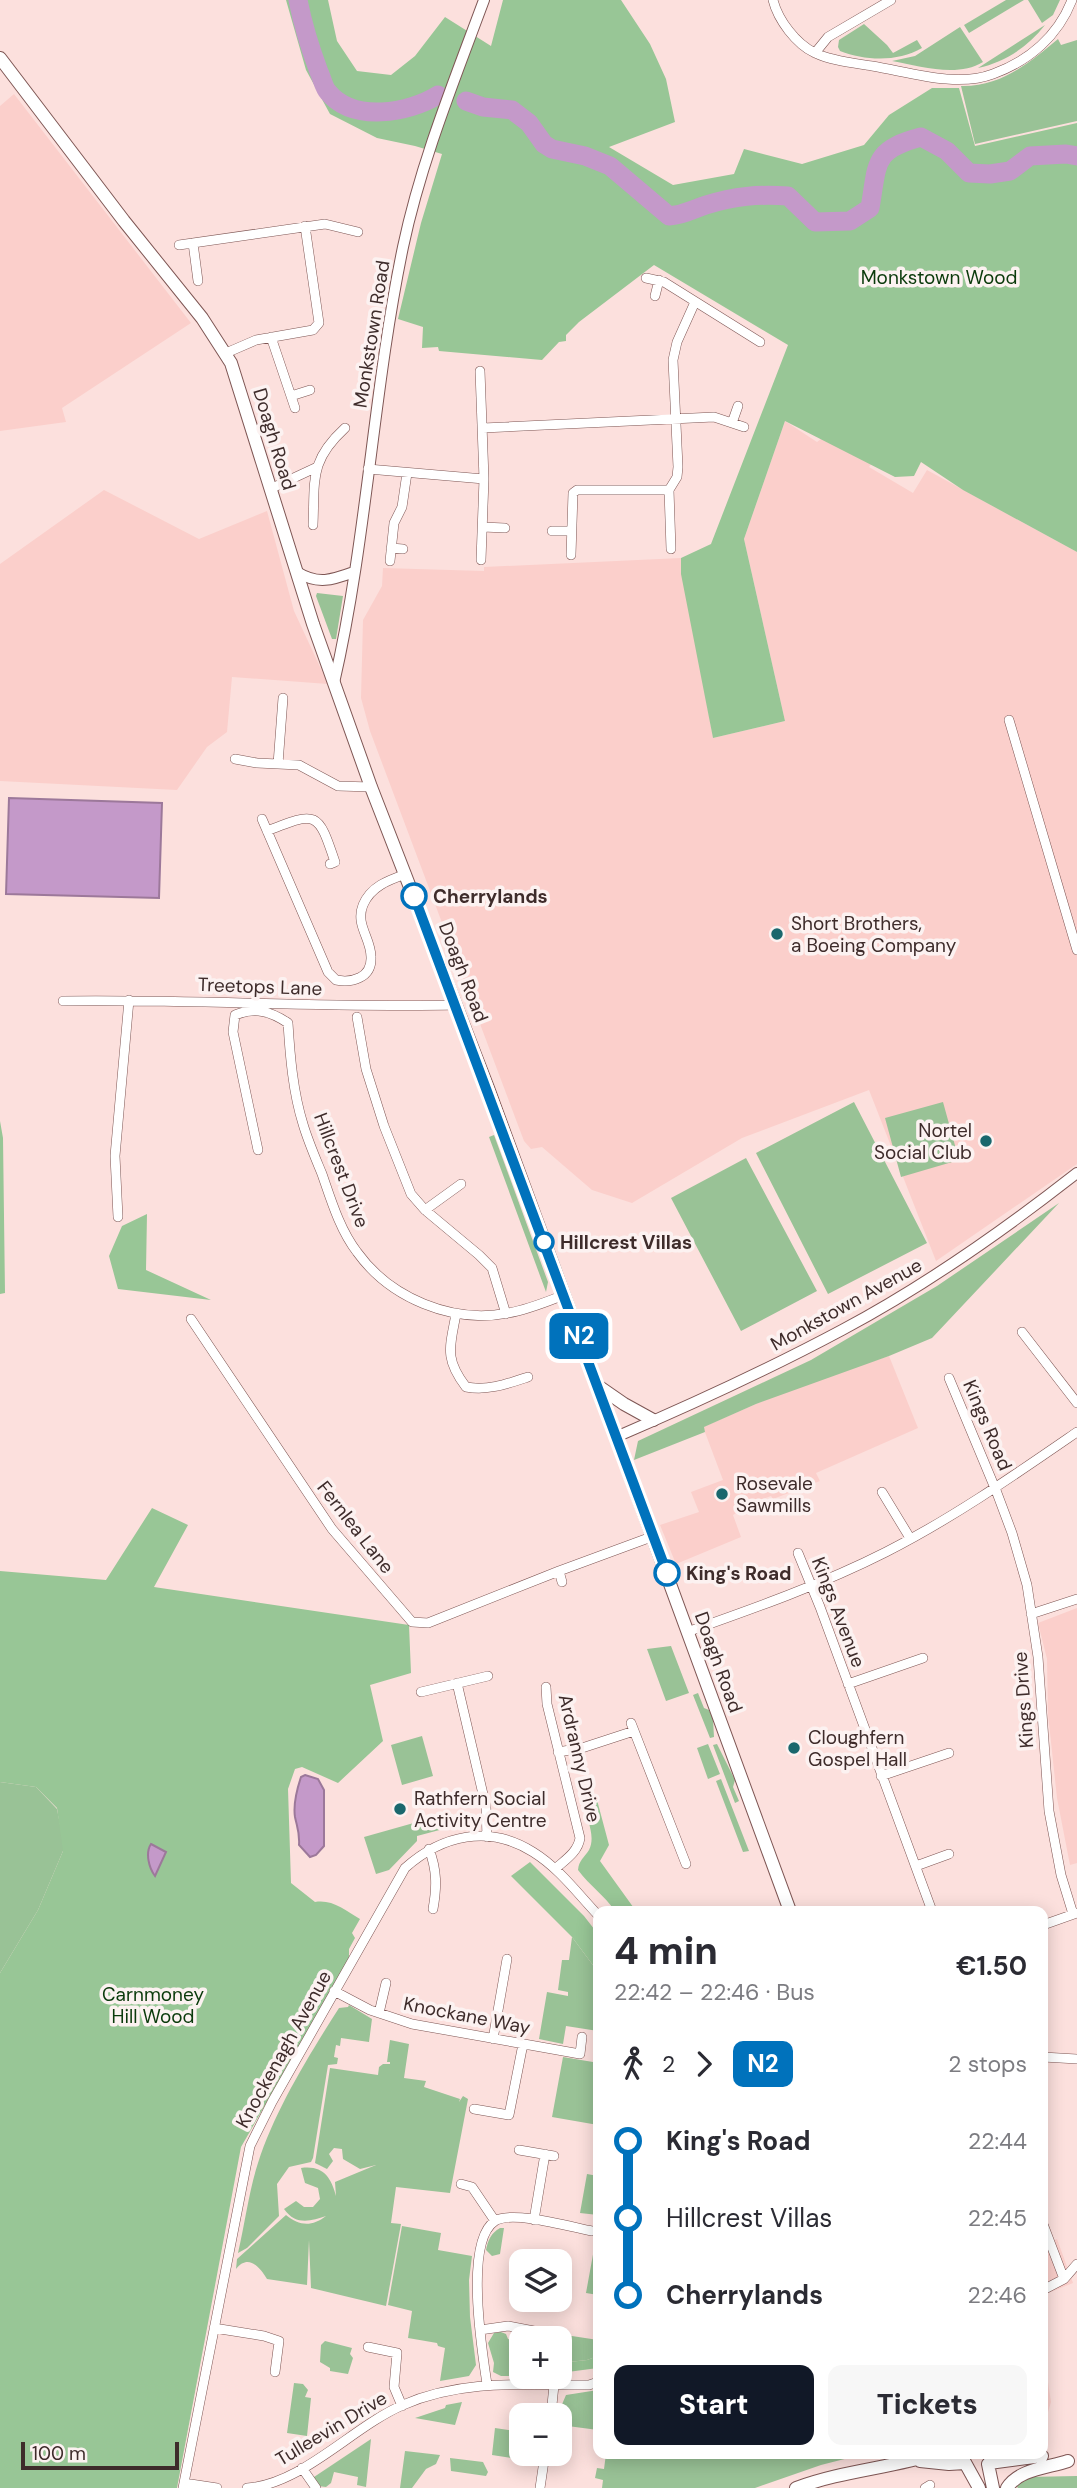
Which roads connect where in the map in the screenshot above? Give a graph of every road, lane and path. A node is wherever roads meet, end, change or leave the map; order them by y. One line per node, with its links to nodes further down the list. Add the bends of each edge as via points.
1 (484, 0): 30 (street, Monkstown Road, via 438,122 414,206 381,371)
2 (773, 0): 5 (street, via 780,19)
3 (1072, 0): 5 (street, via 1048,40 1023,60 991,75 940,78)
4 (886, 1): 5 (street, via 828,37)
5 (814, 52)
6 (0, 58): 18 (main road, Doagh Road)
7 (305, 226): 8 (street, via 325,224); 9 (street); 16 (street, via 319,323 313,330)
8 (358, 232)
9 (193, 243): 10 (street); 13 (street)
10 (179, 245)
11 (646, 278): 12 (street)
12 (659, 280): 14 (street); 15 (street)
13 (198, 281)
14 (654, 296)
15 (695, 302): 17 (street); 24 (street, via 673,360)
16 (271, 337): 18 (street); 21 (street)
17 (760, 342)
18 (226, 353): 33 (main road, Doagh Road)
19 (480, 370): 28 (street)
20 (310, 390): 21 (street)
21 (291, 396): 23 (street)
22 (738, 406): 25 (street)
23 (295, 408)
24 (676, 418): 25 (street, via 714,416); 28 (street); 34 (street, via 677,477)
25 (732, 423): 26 (street)
26 (744, 427)
27 (345, 428): 29 (street)
28 (483, 428): 32 (street)
29 (315, 468): 33 (street); 35 (street)
30 (368, 469): 31 (street); 47 (street, Monkstown Road)
31 (407, 473): 32 (street); 40 (street)
32 (484, 479): 36 (street)
33 (270, 489): 46 (main road, Doagh Road)
34 (669, 491): 39 (street, via 577,491 571,498); 42 (street)
35 (313, 525)
36 (483, 527): 37 (street); 44 (street)
37 (505, 528)
38 (552, 531): 39 (street)
39 (571, 531): 43 (street)
40 (391, 548): 41 (street); 45 (street)
41 (403, 549)
42 (671, 549)
43 (571, 555)
44 (481, 560)
45 (390, 561)
46 (297, 572): 47 (street, via 318,582); 48 (main road, Doagh Road)
47 (354, 572): 48 (street, Monkstown Road)
48 (334, 683): 53 (main road, Doagh Road)
49 (283, 698): 52 (street)
50 (1009, 720): 58 (street)
51 (234, 759): 52 (street)
52 (278, 764): 53 (street, via 299,765 338,786)
53 (370, 787): 57 (main road, Doagh Road)
54 (262, 819): 55 (street)
55 (267, 831): 56 (street, via 302,817 315,820 324,829 335,862); 57 (street, via 328,972 336,980 353,981 369,968 371,957 361,921 364,903 376,887)
56 (330, 864)
57 (406, 874): 61 (main road, Doagh Road)
58 (1077, 950)
59 (130, 1000): 60 (street, Treetops Lane); 61 (street, Treetops Lane); 67 (street, via 115,1156)
60 (63, 1001)
61 (456, 1005): 68 (main road, Doagh Road)
62 (357, 1017): 66 (street, via 366,1069 384,1126 411,1194)
63 (258, 1150): 69 (street, Hillcrest Drive, via 233,1032 235,1015 248,1010 271,1012 288,1023 302,1122 356,1251 382,1279 418,1302)
64 (1077, 1173): 77 (street, Monkstown Avenue, via 933,1276 845,1329)
65 (461, 1184): 66 (street)
66 (425, 1210): 70 (street, via 492,1268)
67 (118, 1217)
68 (564, 1295): 70 (street, Hillcrest Drive); 75 (main road, Doagh Road)
69 (456, 1314): 70 (street, Hillcrest Drive); 73 (street, via 450,1359 466,1387 481,1390)
70 (506, 1314)
71 (191, 1319): 85 (street, Fernlea Lane, via 332,1529 412,1622 428,1623)
72 (1022, 1332): 76 (street)
73 (528, 1377)
74 (949, 1378): 80 (street, Kings Road)
75 (598, 1386): 77 (main road); 79 (main road, Doagh Road)
76 (1077, 1403)
77 (653, 1420): 79 (street, Monkstown Avenue)
78 (1076, 1435): 80 (street, Kings Road)
79 (616, 1437): 82 (main road, Doagh Road)
80 (995, 1486): 83 (street, Kings Road); 89 (street, Kings Drive, via 1027,1585)
81 (882, 1492): 83 (street)
82 (653, 1536): 85 (street, Fernlea Lane); 90 (main road, Doagh Road)
83 (910, 1538): 87 (street, Kings Road)
84 (798, 1553): 87 (street, Kings Avenue)
85 (559, 1571): 86 (street)
86 (562, 1582)
87 (811, 1585): 90 (street, Kings Road); 94 (street, Kings Avenue)
88 (1077, 1599): 89 (street)
89 (1031, 1614): 110 (street, Kings Drive, via 1049,1811 1061,1875)
90 (687, 1632): 106 (main road, Doagh Road)
91 (923, 1658): 94 (street, Kings Avenue)
92 (488, 1676): 93 (street)
93 (457, 1683): 96 (street); 100 (street, via 486,1807)
94 (848, 1684): 99 (street, Kings Avenue)
95 (546, 1687): 97 (street, Ardranny Drive)
96 (421, 1692)
97 (558, 1752): 103 (street, via 582,1748 633,1727); 105 (street, Ardranny Drive, via 580,1838 571,1855)
98 (949, 1753): 99 (street)
99 (881, 1776): 104 (street, Kings Avenue)
100 (487, 1837): 101 (street, Knockenagh Avenue, via 464,1837); 105 (street, Knockenagh Avenue, via 516,1844)
101 (429, 1849): 108 (street, via 437,1875); 114 (street, Knockenagh Avenue, via 405,1868)
102 (949, 1854): 104 (street)
103 (686, 1864)
104 (916, 1866): 107 (street, Kings Avenue)
105 (555, 1869): 109 (street, Knockenagh Avenue)
106 (788, 1906)
107 (930, 1906)
108 (433, 1909)
109 (593, 1911)
110 (1075, 1914): 111 (street)
111 (1048, 1924)
112 (506, 1959): 117 (street)
113 (386, 1983): 115 (street)
114 (334, 1991): 115 (street, Knockane Way); 132 (street, Knockenagh Avenue, via 250,2146)
115 (379, 2013): 117 (street, Knockane Way)
116 (582, 2036): 118 (street, Knockane Way, via 580,2054)
117 (493, 2039): 118 (street, Knockane Way)
118 (523, 2044): 121 (street, via 509,2115)
119 (1048, 2057): 120 (street)
120 (1077, 2059)
121 (474, 2109)
122 (519, 2150): 124 (street, via 550,2155)
123 (461, 2184): 125 (street, via 472,2187)
124 (534, 2220): 125 (street, via 511,2217); 126 (street)
125 (495, 2221): 133 (street, via 479,2252)
126 (592, 2231)
127 (1048, 2237): 129 (street)
128 (1077, 2264): 129 (street)
129 (1064, 2279): 130 (street)
130 (1048, 2287)
131 (509, 2326): 133 (street)
132 (214, 2328): 135 (street, via 279,2342); 148 (street, Knockenagh Avenue)
133 (480, 2330): 136 (street)
134 (368, 2347): 140 (street, via 397,2353 394,2387)
135 (275, 2372)
136 (487, 2384): 137 (street, Tulleevin Drive); 140 (street, Tulleevin Drive)
137 (509, 2384)
138 (593, 2384): 139 (street, Tulleevin Drive)
139 (572, 2385)
140 (402, 2406): 147 (street, Tulleevin Drive)
141 (1048, 2457): 145 (main road)
142 (912, 2459): 144 (main road, via 948,2464); 153 (main road)
143 (990, 2460): 144 (main road, via 979,2469); 155 (main road)
144 (966, 2461): 154 (main road)
145 (1073, 2462): 156 (main road, via 1022,2473)
146 (543, 2466): 152 (street)
147 (302, 2468): 150 (street, Tulleevin Drive); 151 (street)
148 (184, 2486): 149 (street)
149 (217, 2488)
150 (247, 2488)
151 (316, 2488)
152 (540, 2488)
153 (796, 2488)
154 (979, 2488)
155 (993, 2488)
156 (1007, 2488)

